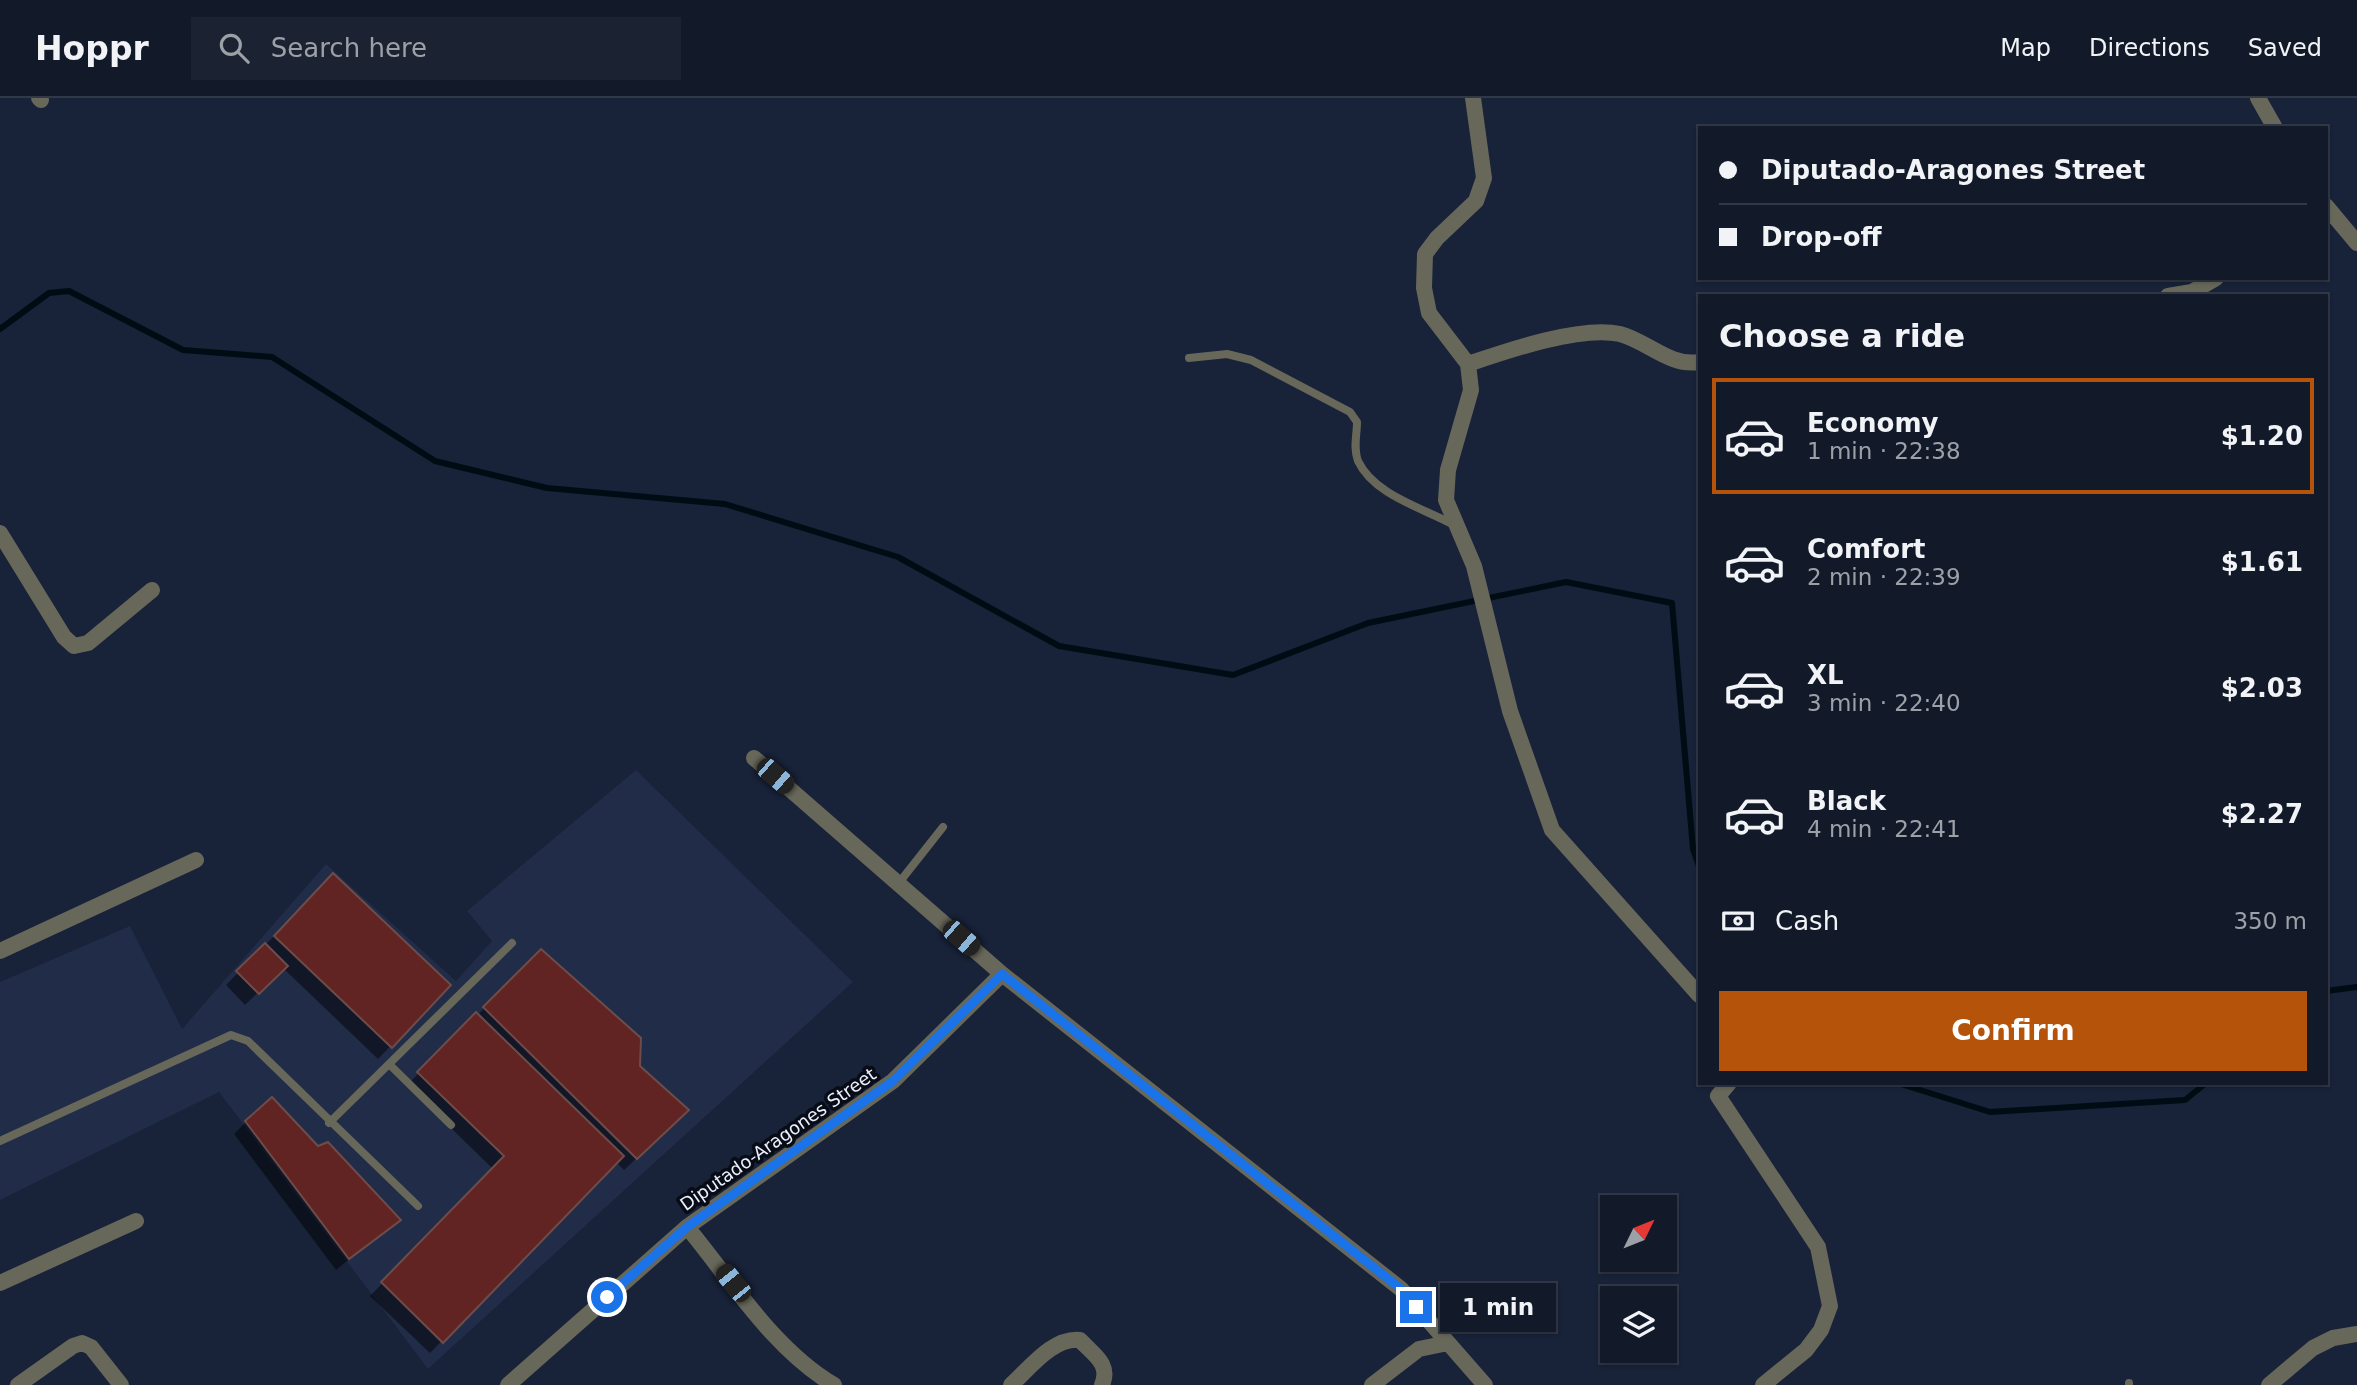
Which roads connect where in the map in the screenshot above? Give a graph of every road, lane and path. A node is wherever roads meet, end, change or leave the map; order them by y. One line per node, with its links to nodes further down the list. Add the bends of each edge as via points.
1 (1473, 98): 10 (street, via 1484,178 1476,201 1425,254 1424,288 1429,313)
2 (2258, 98): 3 (street)
3 (2274, 126)
4 (2328, 207): 5 (street)
5 (2357, 243)
6 (2213, 280): 7 (street)
7 (2180, 294)
8 (1189, 358): 11 (lane, via 1227,354 1251,360 1350,412 1357,422 1358,460 1366,472 1400,499)
9 (1698, 362): 10 (street, via 1666,357 1636,340 1607,332 1531,343)
10 (1468, 364): 11 (street, via 1471,390 1448,470 1446,500)
11 (1458, 527): 21 (street, via 1479,586 1510,711 1552,830)
12 (0, 533): 13 (street, via 74,646 88,643)
13 (152, 590)
14 (754, 758): 17 (street)
15 (943, 827): 17 (lane)
16 (196, 860): 19 (street)
17 (898, 884): 20 (street)
18 (512, 943): 22 (lane)
19 (0, 951)
20 (1002, 974): 29 (street, Diputado-Aragones Street, via 893,1081); 32 (street, via 1401,1289)
21 (1698, 994)
22 (389, 1064): 24 (lane); 25 (lane)
23 (1727, 1085): 41 (street, via 1718,1096 1818,1247 1830,1306 1821,1330 1806,1350)
24 (329, 1123): 26 (lane, via 248,1041 232,1035); 27 (lane)
25 (451, 1125)
26 (0, 1140)
27 (418, 1206)
28 (136, 1221): 30 (street)
29 (687, 1227): 35 (street, Diputado-Aragones Street); 36 (street, via 780,1340 814,1373)
30 (0, 1283)
31 (2357, 1334): 42 (street, via 2313,1348)
32 (1448, 1343): 39 (street, via 1419,1349); 40 (street)
33 (18, 1385): 34 (street, via 82,1343 91,1347)
34 (121, 1385)
35 (508, 1385)
36 (834, 1385)
37 (1011, 1385): 38 (street, via 1056,1344 1069,1339 1080,1340 1104,1367 1107,1374)
38 (1102, 1385)
39 (1372, 1385)
40 (1485, 1385)
41 (1763, 1385)
42 (2269, 1385)

